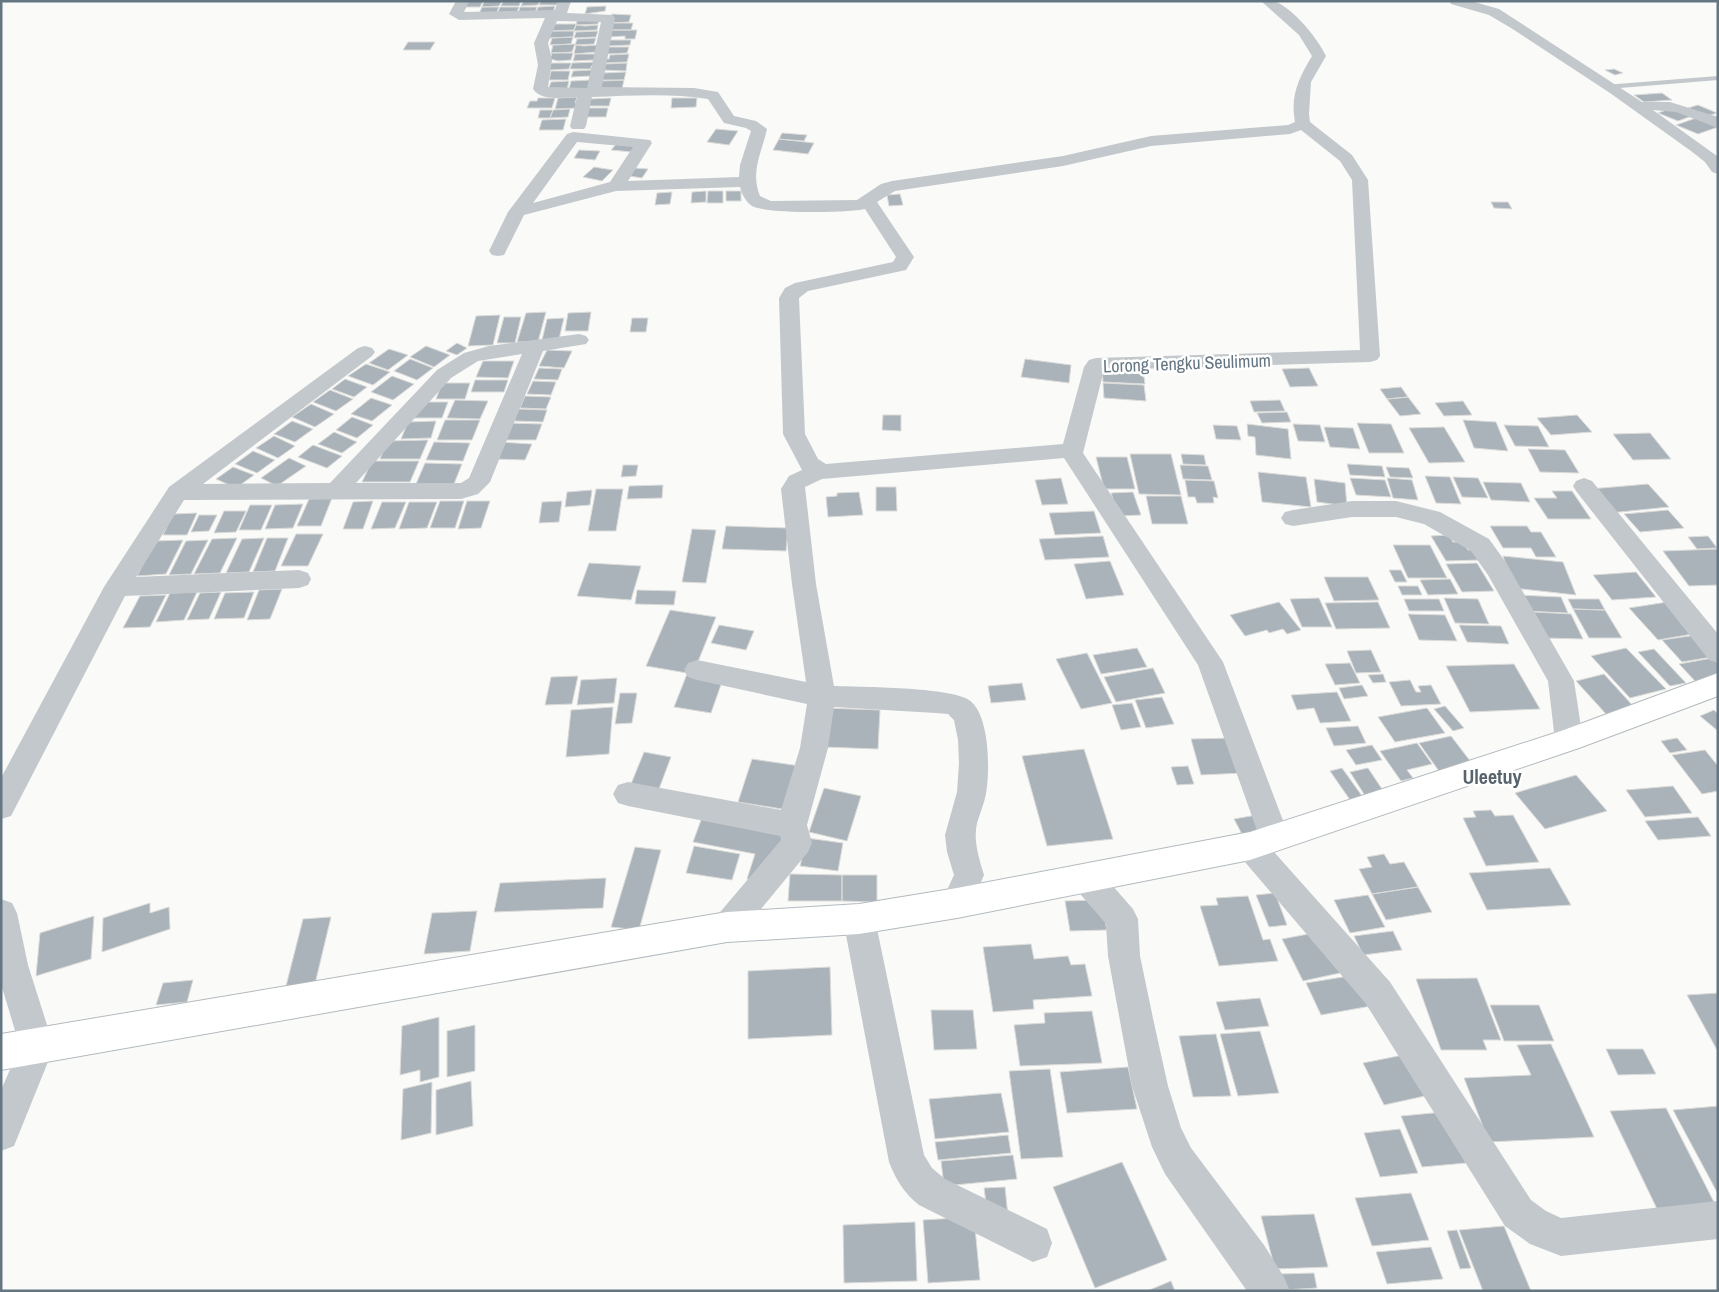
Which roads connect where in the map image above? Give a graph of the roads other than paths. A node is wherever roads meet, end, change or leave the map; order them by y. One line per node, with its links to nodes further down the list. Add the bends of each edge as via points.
1 (463, 1): 4 (street, via 456,14 459,16)
2 (1267, 1): 11 (street, via 1310,38 1319,53 1319,59 1304,82)
3 (1456, 1): 6 (street, via 1482,7 1504,17)
4 (559, 11): 7 (street, via 608,18); 7 (street, via 541,43 545,61 540,89 547,93)
5 (1718, 78): 6 (lane, via 1617,86)
6 (1615, 90): 8 (street)
7 (590, 93): 10 (street); 13 (street, via 643,91 713,95 729,120 759,128 748,161)
8 (1638, 107): 9 (street, via 1679,107); 12 (street, via 1711,159)
9 (1718, 122)
10 (578, 126)
11 (1303, 129): 15 (street, via 1151,141 1063,161 892,186); 21 (street, Lorong Tengku Seulimum, via 1346,158 1360,180 1370,357 1096,364)
12 (1718, 169)
13 (747, 182): 14 (street); 15 (street, via 754,199 766,206 859,205)
14 (616, 186): 16 (street); 16 (street, via 644,143 573,137)
15 (868, 201): 22 (street, via 905,257 902,263 802,287 788,298 792,425 809,464)
16 (517, 212): 17 (street)
17 (498, 251)
18 (579, 340): 19 (street)
19 (535, 346): 24 (street, via 488,352 456,365); 24 (street, via 478,482 470,489)
20 (365, 352): 25 (street)
21 (1072, 454): 22 (street, via 1063,451); 37 (street, via 1210,662)
22 (822, 472): 32 (street, via 802,477 795,482 793,489)
23 (1584, 486): 29 (street)
24 (336, 490): 25 (street)
25 (177, 492): 28 (street)
26 (1293, 518): 33 (street, via 1352,509 1396,509 1432,518 1480,545 1498,570 1561,681)
27 (299, 578): 28 (street)
28 (117, 587): 35 (street)
29 (1718, 653)
30 (697, 670): 32 (street)
31 (1718, 684): 33 (street)
32 (822, 696): 36 (street, via 814,748); 39 (street, via 936,702 953,704 963,711 969,726 974,777 961,831 963,858 969,875)
33 (1569, 740): 37 (street)
34 (628, 794): 36 (street)
35 (1, 807)
36 (792, 825): 42 (street, via 797,843)
37 (1263, 842): 38 (street); 46 (street, via 1378,993 1518,1213 1528,1223 1561,1238)
38 (1086, 878): 39 (street); 48 (street, via 1122,918 1124,956 1150,1086 1165,1134 1178,1161)
39 (957, 903): 41 (street)
40 (1, 913): 43 (street)
41 (859, 920): 42 (street); 47 (street, via 907,1162 919,1181 932,1192)
42 (727, 927): 43 (street)
43 (36, 1047): 44 (street); 45 (street)
44 (1, 1052)
45 (1, 1133)
46 (1718, 1220)
47 (1034, 1243)
48 (1270, 1291)

